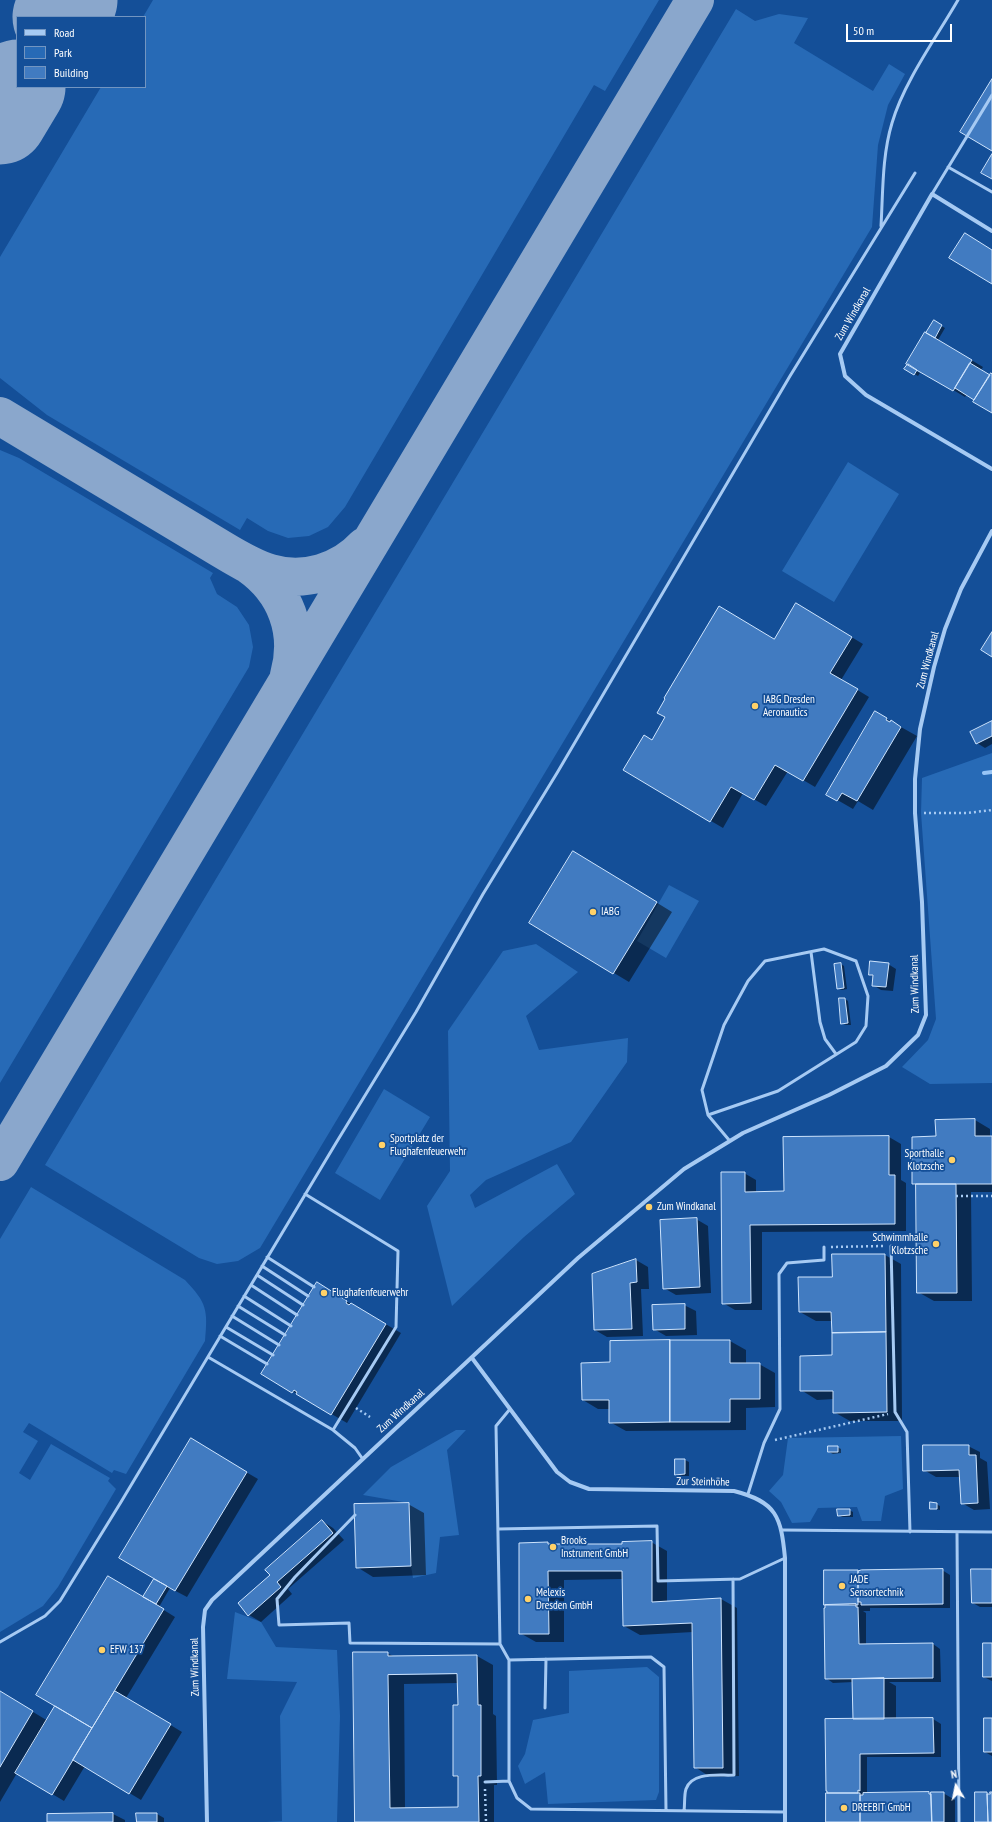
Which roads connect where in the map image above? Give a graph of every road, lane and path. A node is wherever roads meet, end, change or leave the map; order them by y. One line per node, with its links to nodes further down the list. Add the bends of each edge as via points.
1 (958, 0): 7 (lane, via 903,95 892,124 885,161)
2 (992, 95): 3 (lane)
3 (948, 167): 5 (lane); 6 (lane)
4 (915, 173): 7 (lane)
5 (992, 192)
6 (932, 194): 8 (street); 9 (street, Zum Windkanal, via 840,354 846,376 866,395)
7 (881, 228): 17 (lane, via 790,376 557,774 483,894 416,1012)
8 (992, 231)
9 (992, 469)
10 (992, 531): 12 (street, Zum Windkanal, via 961,589 934,666 920,729 915,779)
11 (992, 810): 12 (path, via 967,813)
12 (915, 813): 16 (street, Zum Windkanal, via 922,902 926,1015 918,1036 886,1066)
13 (811, 952): 14 (lane, via 820,1022 825,1039); 14 (lane, via 824,949 856,961 868,996 866,1026 856,1042); 15 (lane, via 765,961 748,980 724,1025 702,1090)
14 (836, 1054): 15 (lane, via 778,1091)
15 (708, 1115): 16 (lane)
16 (729, 1140): 40 (street, Zum Windkanal, via 684,1170 578,1258)
17 (305, 1194): 22 (lane); 42 (lane, via 398,1251 396,1327)
18 (956, 1196): 19 (path)
19 (992, 1196)
20 (824, 1246): 21 (path); 47 (lane, via 824,1260 787,1263 779,1274 780,1409)
21 (890, 1246): 44 (lane)
22 (268, 1257): 23 (lane); 26 (lane)
23 (262, 1266): 24 (lane); 28 (lane)
24 (257, 1275): 25 (lane); 29 (lane)
25 (251, 1285): 27 (lane); 31 (lane)
26 (314, 1287)
27 (244, 1296): 30 (lane); 34 (lane)
28 (308, 1296)
29 (303, 1305)
30 (238, 1306): 32 (lane); 35 (lane)
31 (297, 1315)
32 (232, 1316): 33 (lane); 37 (lane)
33 (226, 1326): 36 (lane); 38 (lane)
34 (290, 1326)
35 (285, 1335)
36 (220, 1336): 39 (lane); 41 (lane)
37 (279, 1345)
38 (273, 1355)
39 (208, 1357): 46 (lane); 58 (lane, via 60,1601 46,1616)
40 (472, 1358): 43 (street, Zur Steinhöhe); 48 (street, Zum Windkanal)
41 (267, 1364)
42 (349, 1404): 45 (path); 46 (lane)
43 (510, 1409): 49 (street, Zur Steinhöhe, via 557,1472 570,1482 589,1489 734,1491); 51 (lane, via 496,1426)
44 (895, 1412): 47 (path); 53 (lane, via 907,1432)
45 (370, 1417)
46 (333, 1430): 48 (lane, via 355,1448)
47 (764, 1443): 49 (lane)
48 (362, 1458): 68 (street, Zum Windkanal, via 212,1600 205,1610 203,1627)
49 (748, 1494): 52 (street, Zur Steinhöhe, via 766,1503)
50 (355, 1515): 59 (lane, via 277,1599 278,1625 349,1623 350,1643)
51 (498, 1529): 57 (lane, via 657,1526 658,1581); 59 (lane)
52 (782, 1530): 53 (lane); 56 (street, Zur Steinhöhe)
53 (910, 1532): 54 (lane)
54 (957, 1532): 55 (lane); 71 (lane)
55 (992, 1532)
56 (784, 1558): 57 (lane, via 740,1579); 67 (street, Zur Steinhöhe)
57 (732, 1579): 66 (lane, via 734,1775 699,1777 691,1782 686,1788)
58 (0, 1642)
59 (500, 1644): 61 (lane)
60 (546, 1659): 61 (lane); 62 (lane); 65 (lane, via 650,1657 664,1667)
61 (509, 1660): 63 (lane)
62 (545, 1708)
63 (509, 1781): 64 (lane); 65 (lane, via 517,1798 531,1809)
64 (486, 1782): 69 (path)
65 (666, 1810): 66 (lane)
66 (684, 1811): 67 (lane)
67 (786, 1812): 70 (street, Zur Steinhöhe)
68 (207, 1822)
69 (486, 1822)
70 (786, 1822)
71 (959, 1822)

